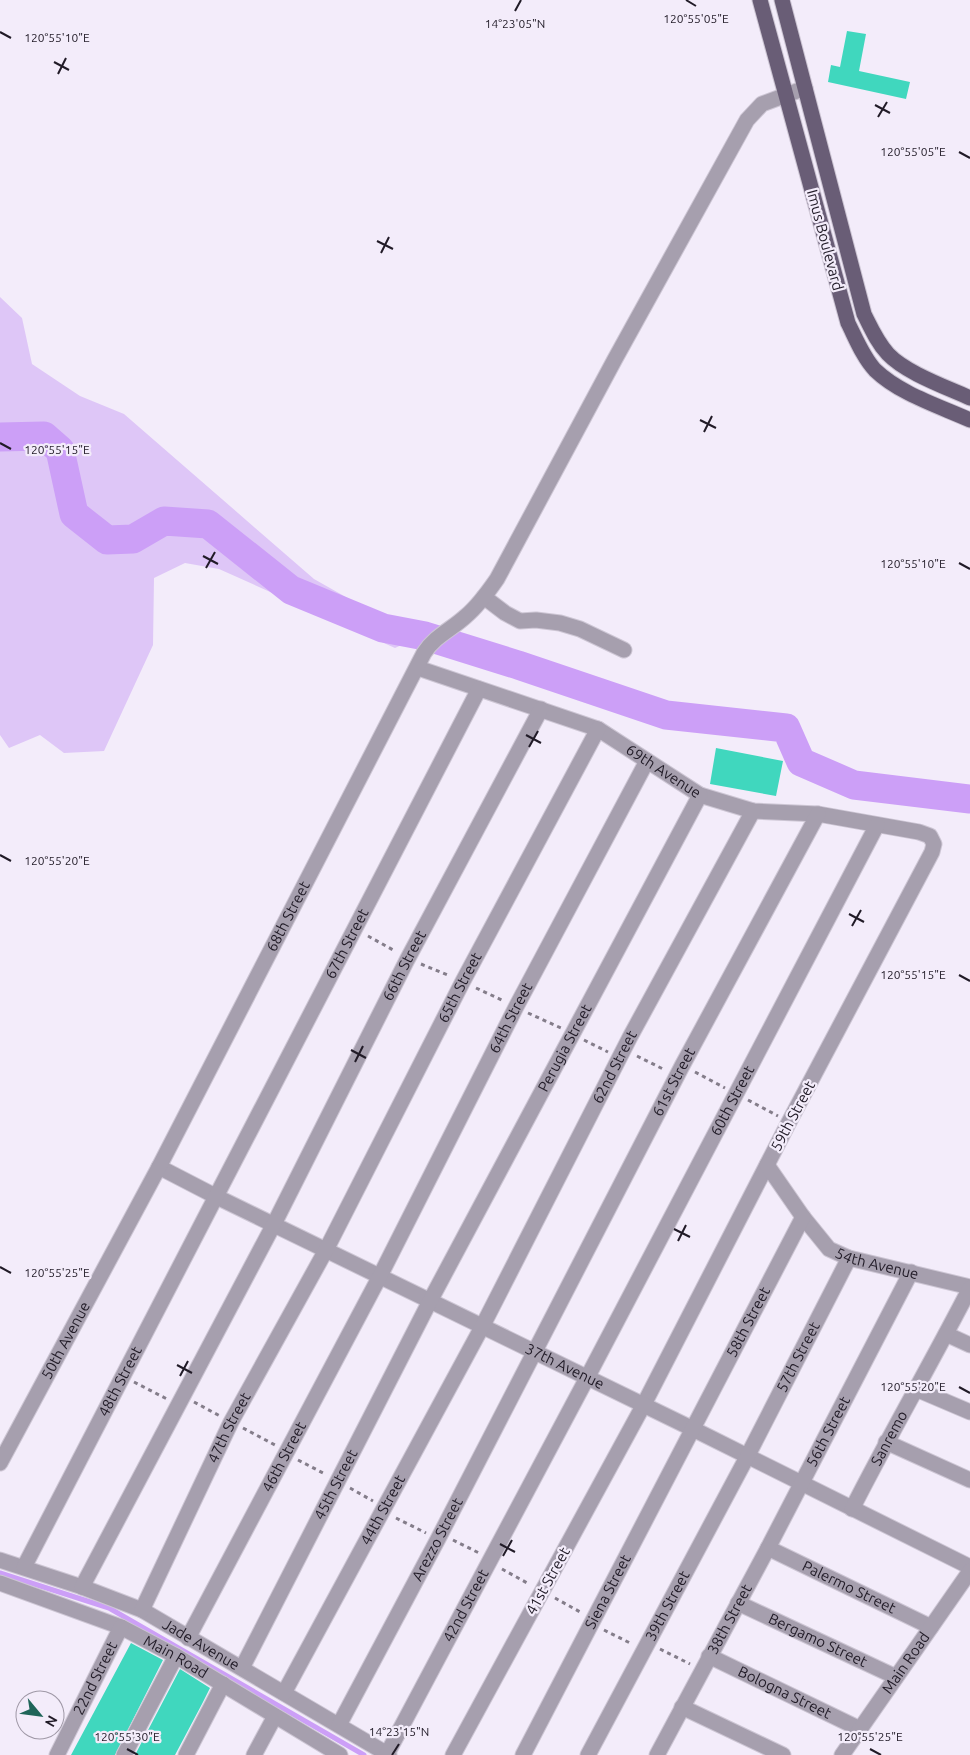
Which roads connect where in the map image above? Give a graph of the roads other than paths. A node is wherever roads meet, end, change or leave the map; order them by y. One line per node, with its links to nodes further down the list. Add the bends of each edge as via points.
1 (760, 0): 4 (main road, Imus Boulevard)
2 (782, 0): 3 (main road, Imus Boulevard)
3 (805, 88): 4 (street, 68th Street); 5 (main road, Imus Boulevard, via 864,314 874,335 889,355 906,367)
4 (786, 95): 6 (main road, Imus Boulevard, via 848,323 860,348 875,369 897,386); 7 (street, 68th Street, via 762,104 747,120 497,579)
5 (970, 398)
6 (970, 420)
7 (484, 597): 8 (street, via 520,621 567,625); 9 (street, 68th Street, via 430,645)
8 (624, 650)
9 (418, 668): 10 (street, 69th Avenue); 20 (street, 68th Street)
10 (479, 689): 11 (street, 69th Avenue); 21 (street, 67th Street)
11 (542, 709): 12 (street, 69th Avenue); 23 (street, 66th Street, via 408,958)
12 (598, 729): 13 (street, 69th Avenue); 24 (street, 65th Street, via 463,982)
13 (646, 761): 14 (street, 69th Avenue); 27 (street, 64th Street, via 516,1007)
14 (700, 795): 15 (street, 69th Avenue); 29 (street, Perugia Street)
15 (753, 811): 16 (street, 69th Avenue); 30 (street, 62nd Street, via 621,1054)
16 (818, 814): 17 (street, 69th Avenue); 33 (street, 61st Street)
17 (877, 824): 18 (street, 69th Avenue); 34 (street, 60th Street)
18 (920, 832): 19 (street, 59th Street, via 930,836 934,844 932,852)
19 (767, 1165): 22 (street, 54th Avenue); 36 (street, 59th Street)
20 (159, 1167): 21 (street, 37th Avenue); 41 (street, 50th Avenue)
21 (217, 1197): 23 (street, 37th Avenue); 47 (street, 48th Street)
22 (803, 1217): 25 (street, 54th Avenue, via 829,1249); 38 (street, 58th Street)
23 (274, 1224): 24 (street, 37th Avenue); 51 (street)
24 (326, 1250): 27 (street, 37th Avenue); 53 (street, 47th Street, via 231,1422)
25 (849, 1258): 26 (street, 54th Avenue); 40 (street, 57th Street)
26 (912, 1272): 28 (street, 54th Avenue); 43 (street, 56th Street)
27 (380, 1276): 29 (street, 37th Avenue); 56 (street, 46th Street)
28 (970, 1288): 31 (street, Sanremo)
29 (430, 1301): 30 (street, 37th Avenue); 59 (street, 45th Street)
30 (482, 1327): 33 (street, 37th Avenue); 62 (street, 44th Street)
31 (946, 1334): 32 (street); 35 (street, Sanremo)
32 (970, 1345)
33 (534, 1352): 34 (street, 37th Avenue); 65 (street, Arezzo Street)
34 (587, 1378): 36 (street, 37th Avenue); 68 (street, 42nd Street)
35 (916, 1389): 37 (street); 39 (street, Sanremo)
36 (643, 1406): 38 (street, 37th Avenue); 74 (street, 41st Street)
37 (970, 1412)
38 (693, 1429): 40 (street, 37th Avenue); 75 (street, Siena Street)
39 (886, 1442): 42 (street); 44 (street, Sanremo)
40 (747, 1457): 43 (street, 37th Avenue); 76 (street, 39th Street)
41 (0, 1463)
42 (970, 1480)
43 (802, 1484): 44 (street, 37th Avenue); 45 (street, 38th Street)
44 (852, 1509): 48 (street, 37th Avenue)
45 (768, 1548): 52 (street, 38th Street); 55 (street, Palermo Street)
46 (0, 1560): 47 (street, Jade Avenue)
47 (24, 1567): 51 (street, Jade Avenue)
48 (970, 1567)
49 (970, 1571): 55 (street, Main Road)
50 (0, 1583): 54 (street, Main Road)
51 (82, 1587): 53 (street, Jade Avenue)
52 (738, 1603): 58 (street, 38th Street); 60 (street, Bergamo Street)
53 (142, 1610): 56 (street, Jade Avenue)
54 (122, 1627): 57 (street, Main Road); 69 (street, 22nd Street)
55 (931, 1627): 60 (street, Main Road)
56 (188, 1638): 59 (street, Jade Avenue)
57 (176, 1656): 61 (street, Main Road); 70 (street)
58 (709, 1656): 63 (street, 38th Street); 66 (street, Bologna Street)
59 (242, 1668): 62 (street, Jade Avenue)
60 (896, 1677): 66 (street, Main Road)
61 (223, 1684): 64 (street, Main Road); 71 (street)
62 (284, 1693): 65 (street, Jade Avenue)
63 (682, 1707): 77 (street, 38th Street); 78 (street)
64 (275, 1716): 67 (street, Main Road); 72 (street)
65 (339, 1725): 68 (street, Jade Avenue)
66 (860, 1729): 79 (street, Main Road)
67 (318, 1750): 73 (street, Main Road)
68 (388, 1754)
69 (57, 1755)
70 (124, 1755)
71 (186, 1755)
72 (254, 1755)
73 (340, 1755)
74 (453, 1755)
75 (523, 1755)
76 (588, 1755)
77 (657, 1755)
78 (784, 1755)
79 (842, 1755)

